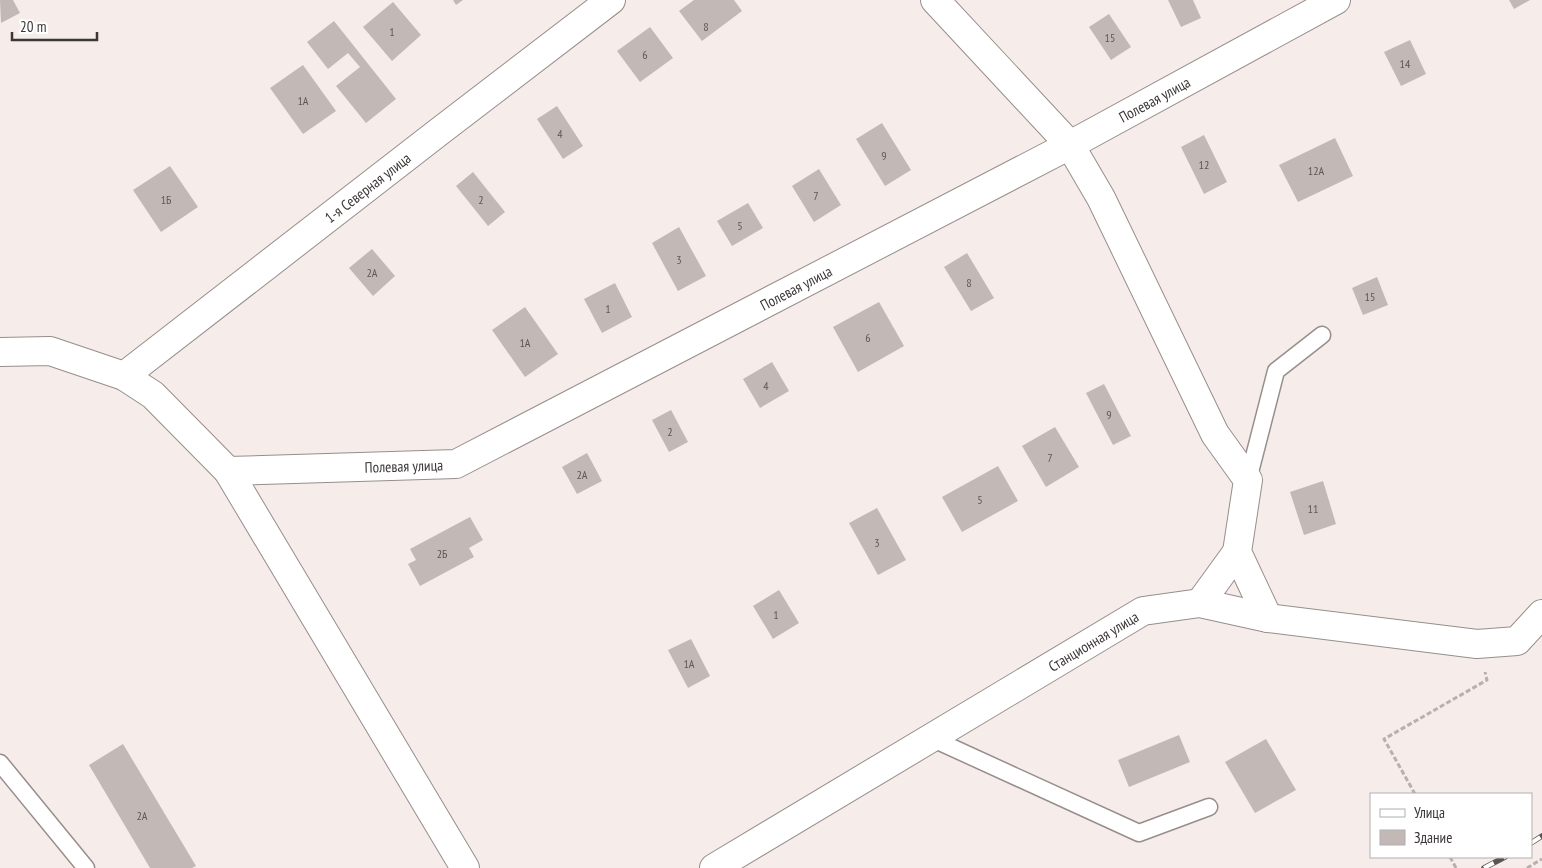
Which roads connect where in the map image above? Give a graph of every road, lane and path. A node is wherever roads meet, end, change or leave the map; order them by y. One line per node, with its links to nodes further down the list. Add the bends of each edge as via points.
1 (611, 0): 7 (street, 1-я Северная улица)
2 (935, 0): 4 (street)
3 (1336, 0): 4 (street, Полевая улица)
4 (1070, 146): 8 (street, Полевая улица, via 456,464); 9 (street, via 1101,198 1215,434)
5 (1322, 335): 9 (lane, via 1276,371)
6 (0, 352): 7 (street, via 50,352)
7 (124, 376): 8 (street, via 153,395)
8 (228, 471): 21 (street)
9 (1248, 480): 10 (street)
10 (1237, 552): 11 (street); 13 (street)
11 (1200, 603): 13 (street, Станционная улица); 15 (street, Станционная улица, via 1143,611)
12 (1542, 614): 13 (street, Станционная улица, via 1517,641 1477,644)
13 (1268, 618)
14 (1487, 680): 17 (path, via 1384,739)
15 (931, 738): 18 (lane, via 1139,833); 22 (street, Станционная улица)
16 (0, 763): 20 (lane)
17 (1414, 793)
18 (1208, 807)
19 (1542, 859): 23 (path)
20 (86, 868)
21 (465, 868)
22 (714, 868)
23 (1527, 868)

